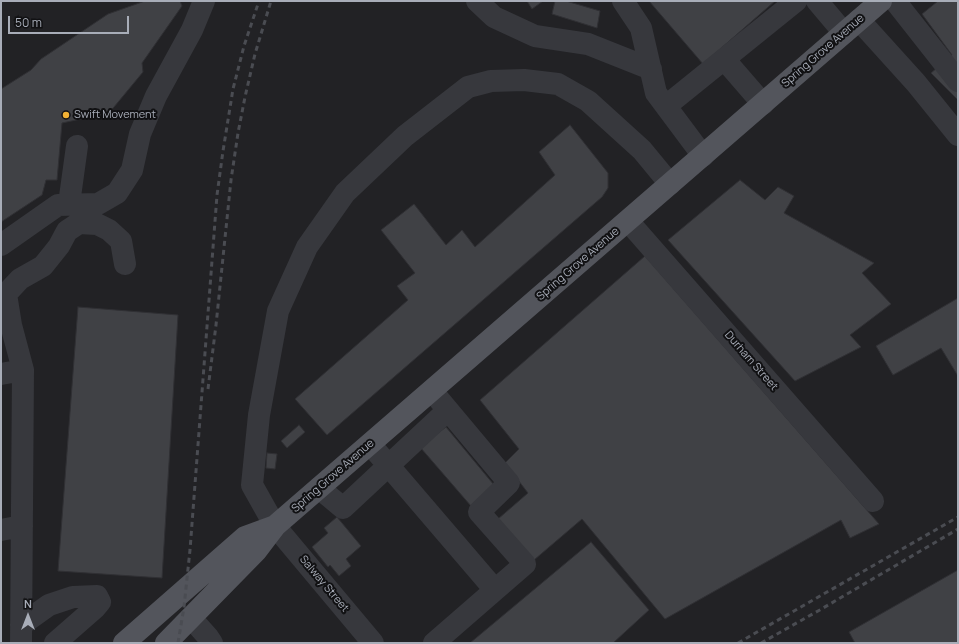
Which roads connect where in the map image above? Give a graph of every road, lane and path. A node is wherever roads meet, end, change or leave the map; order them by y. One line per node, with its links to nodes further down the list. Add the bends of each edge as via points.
1 (204, 1): 18 (lane, via 192,30 156,96 140,134 132,170 117,193 98,204)
2 (477, 1): 10 (lane, via 494,17 535,36 588,44)
3 (623, 1): 10 (lane, via 642,28)
4 (796, 1): 9 (lane)
5 (817, 1): 8 (lane)
6 (881, 1): 8 (main road, Spring Grove Avenue)
7 (895, 1): 11 (lane)
8 (851, 26): 12 (main road, Spring Grove Avenue); 14 (lane, via 916,83)
9 (724, 60): 12 (lane); 13 (lane)
10 (651, 69): 13 (lane, via 656,92)
11 (958, 81)
12 (763, 104): 16 (main road, Spring Grove Avenue)
13 (666, 106): 16 (lane)
14 (958, 135)
15 (77, 146): 18 (lane)
16 (703, 156): 17 (main road, Spring Grove Avenue)
17 (670, 184): 19 (main road, Spring Grove Avenue); 30 (lane, Salway Street, via 642,150 606,116 588,101 558,84 511,80 491,81 468,87 405,136 345,193 307,247 278,311 259,415 252,485)
18 (69, 204): 20 (lane, via 58,205)
19 (628, 221): 24 (main road, Spring Grove Avenue); 29 (lane, Durham Street)
20 (1, 245)
21 (125, 264): 22 (lane, via 121,241 110,230 97,224 79,223 67,231 43,266 20,279 6,294)
22 (23, 370): 23 (lane); 31 (lane)
23 (1, 374)
24 (432, 391): 25 (lane); 26 (main road, Spring Grove Avenue)
25 (448, 410): 27 (lane); 32 (lane, via 509,483 479,512 525,564)
26 (370, 444): 27 (lane); 28 (main road, Spring Grove Avenue)
27 (388, 466): 28 (lane, via 343,508); 32 (lane)
28 (319, 488): 30 (main road, Spring Grove Avenue)
29 (873, 501)
30 (275, 526): 33 (main road, Spring Grove Avenue, via 256,551); 36 (main road, Spring Grove Avenue, via 246,538); 39 (lane, Salway Street)
31 (11, 528): 34 (lane)
32 (494, 590): 40 (lane)
33 (191, 618): 37 (main road, Spring Grove Avenue); 38 (lane)
34 (21, 634): 35 (lane, via 49,605 73,597 97,596 100,602 95,608)
35 (55, 643)
36 (124, 643)
37 (166, 643)
38 (212, 643)
39 (373, 643)
40 (434, 643)

